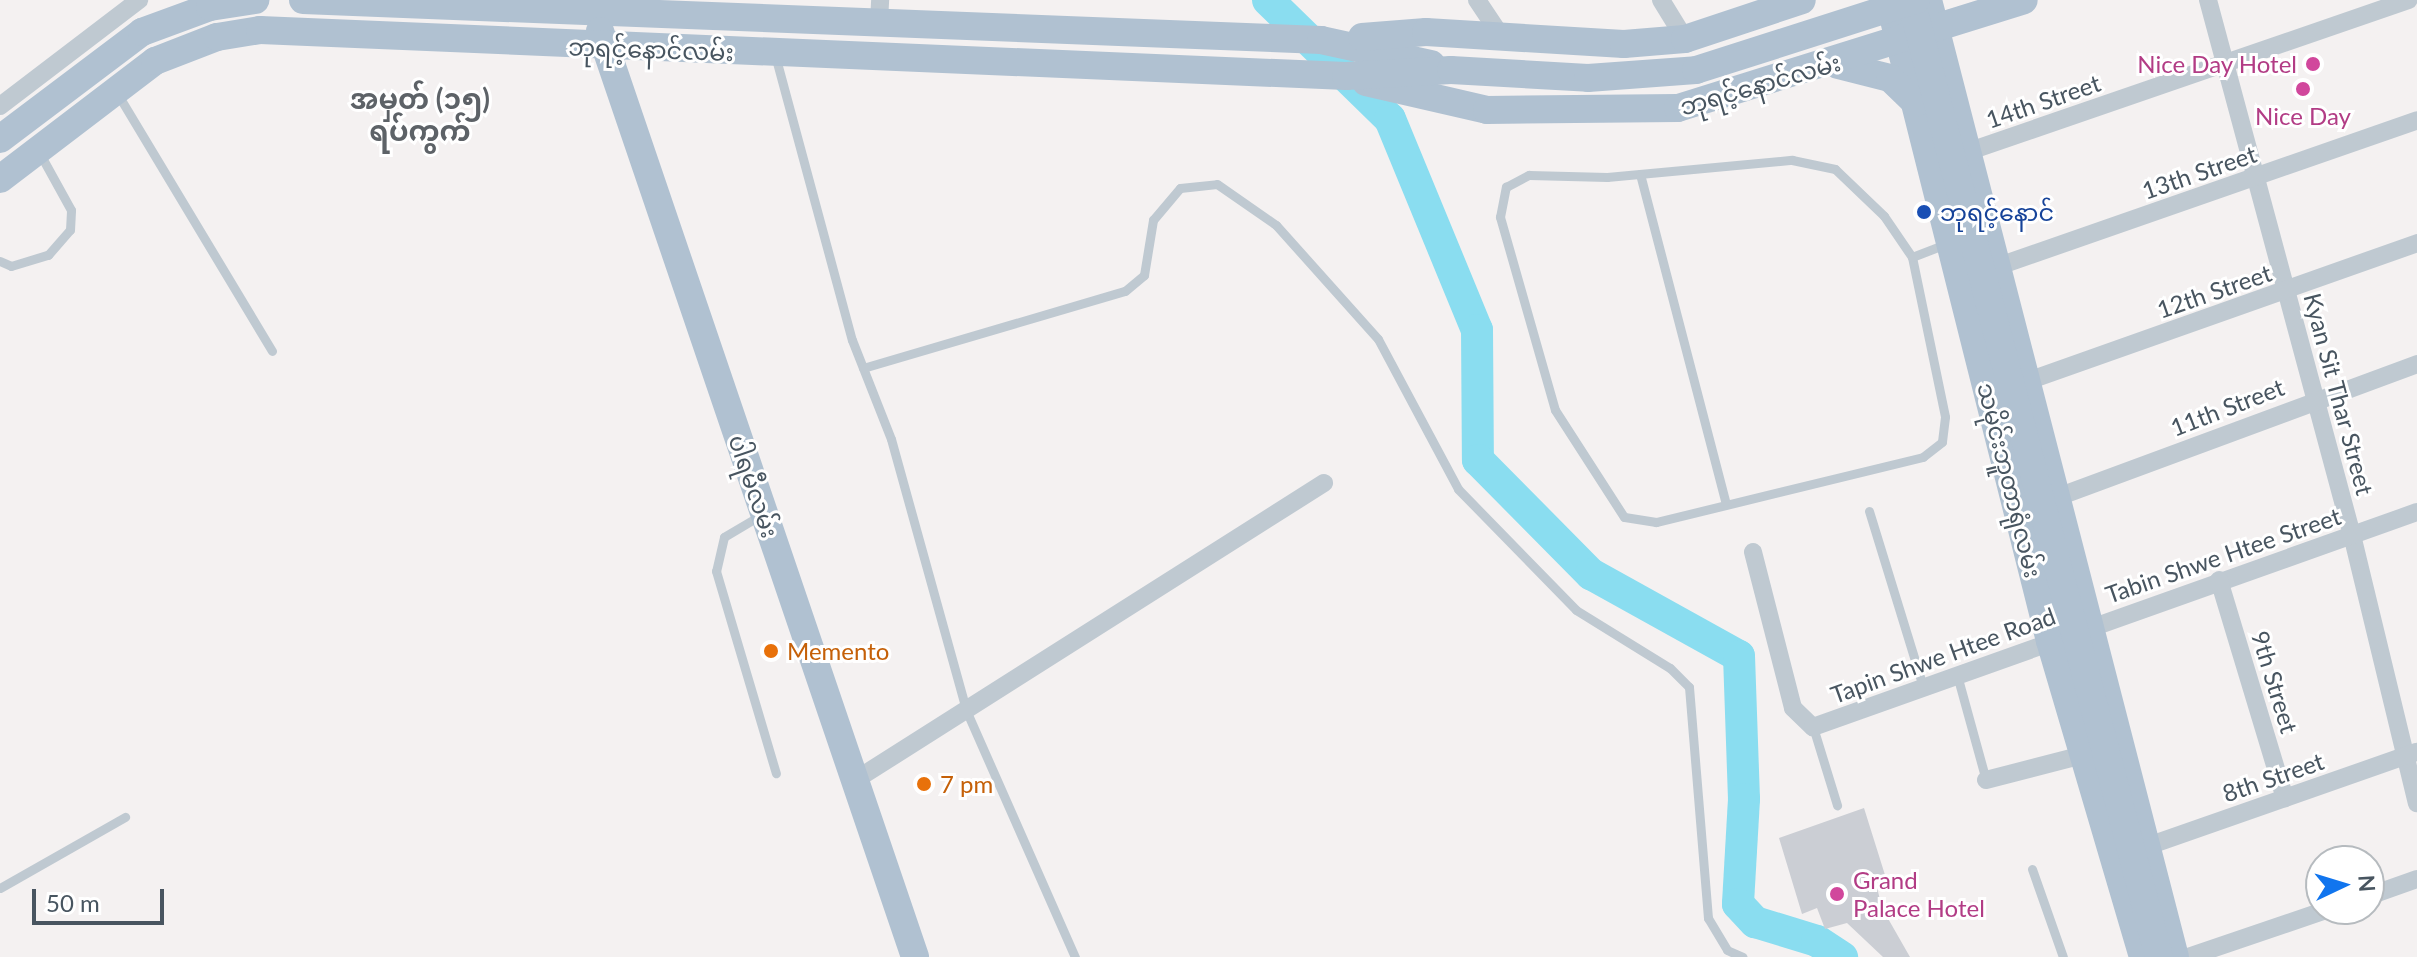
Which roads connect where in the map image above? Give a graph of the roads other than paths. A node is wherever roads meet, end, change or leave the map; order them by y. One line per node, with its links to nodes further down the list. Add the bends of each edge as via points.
1 (139, 0): 36 (street)
2 (255, 0): 38 (main road, via 210,7 142,32)
3 (303, 0): 13 (main road, ဘုရင့်နောင်လမ်း)
4 (1477, 0): 22 (street)
5 (1661, 0): 23 (street)
6 (1802, 0): 15 (main road, ဘုရင့်နောင်လမ်း)
7 (1889, 0): 25 (main road, သမိုင်းဘူတာရုံလမ်း)
8 (1913, 0): 32 (main road, ဘုရင့်နောင်လမ်း, bridge, via 1696,70 1588,78); 91 (main road, bridge)
9 (1928, 0): 20 (main road, သမိုင်းဘူတာရုံလမ်း)
10 (2024, 0): 20 (main road, ဘုရင့်နောင်လမ်း)
11 (2208, 0): 31 (street, Kyan Sit Thar Street)
12 (2409, 0): 31 (street, 14th Street)
13 (410, 3): 14 (main road, ဘုရင့်နောင်လမ်း); 21 (street)
14 (525, 6): 18 (main road, ဘုရင့်နောင်လမ်း); 26 (lane)
15 (1776, 6): 23 (main road, ဘုရင့်နောင်လမ်း)
16 (672, 8): 18 (main road, ဘုရင့်နောင်လမ်း); 19 (main road, ဘုရင့်နောင်လမ်း); 28 (street)
17 (879, 11): 19 (main road, ဘုရင့်နောင်လမ်း); 24 (main road, ဘုရင့်နောင်လမ်း)
18 (600, 15): 27 (main road, ပါရမီလမ်း)
19 (760, 19): 29 (main road)
20 (1935, 30): 25 (main road, ဘုရင့်နောင်လမ်း); 40 (main road, သမိုင်းဘူတာရုံလမ်း)
21 (409, 38): 26 (main road, ဘုရင့်နောင်လမ်း); 34 (main road, ဘုရင့်နောင်လမ်း, via 260,30 217,37 155,61)
22 (1503, 39): 23 (main road, ဘုရင့်နောင်လမ်း, via 1624,44); 24 (main road, ဘုရင့်နောင်လမ်း, via 1426,32)
23 (1685, 39)
24 (1321, 40): 32 (main road, ဘုရင့်နောင်လမ်း)
25 (1899, 42): 30 (main road, ဘုရင့်နောင်လမ်း); 35 (main road, သမိုင်းဘူတာရုံလမ်း)
26 (525, 44): 27 (main road, ဘုရင့်နောင်လမ်း)
27 (600, 46): 28 (main road, ဘုရင့်နောင်လမ်း); 61 (main road, ပါရမီလမ်း)
28 (670, 50): 29 (main road, ဘုရင့်နောင်လမ်း)
29 (767, 53): 33 (main road, ဘုရင့်နောင်လမ်း); 52 (lane)
30 (1834, 64): 33 (main road, ဘုရင့်နောင်လမ်း, via 1714,100 1636,112 1487,110 1426,100); 35 (main road, via 1890,78)
31 (2225, 64): 40 (street, 14th Street); 42 (street, Kyan Sit Thar Street)
32 (1451, 70): 33 (main road, ဘုရင့်နောင်လမ်း)
33 (1346, 76)
34 (115, 91): 39 (main road, ဘုရင့်နောင်လမ်း); 50 (lane)
35 (1916, 103): 44 (main road, သမိုင်းဘူတာရုံလမ်း)
36 (0, 106)
37 (2417, 120): 42 (street, 13th Street)
38 (0, 139)
39 (37, 149): 43 (main road, ဘုရင့်နောင်လမ်း); 47 (lane, via 71,210 70,230 48,255 11,266)
40 (1967, 152): 48 (main road, သမိုင်းဘူတာရုံလမ်း)
41 (1640, 174): 46 (lane, via 1792,160 1835,169 1884,216); 58 (lane); 58 (lane, via 1529,175 1506,187 1500,217 1555,410 1604,494 1624,517 1656,522)
42 (2256, 178): 48 (street, 13th Street); 49 (street, Kyan Sit Thar Street)
43 (0, 179)
44 (1951, 241): 46 (lane); 54 (main road, သမိုင်းဘူတာရုံလမ်း)
45 (2417, 243): 49 (street, 12th Street)
46 (1912, 257): 58 (lane, via 1945,417 1942,442 1923,457)
47 (0, 261)
48 (1996, 267): 53 (main road, သမိုင်းဘူတာရုံလမ်း)
49 (2287, 291): 53 (street, 12th Street); 55 (street, Kyan Sit Thar Street)
50 (272, 351)
51 (2417, 364): 55 (street, 11th Street)
52 (863, 368): 69 (lane, via 891,439); 88 (lane, via 1125,291 1144,275 1153,220 1180,188 1217,184 1276,225 1378,339 1458,489 1576,610 1670,668 1689,687 1708,918 1727,950)
53 (2023, 375): 54 (main road); 57 (main road, သမိုင်းဘူတာရုံလမ်း)
54 (1985, 380): 66 (main road, သမိုင်းဘူတာရုံလမ်း)
55 (2316, 400): 57 (street, 11th Street); 62 (street, Kyan Sit Thar Street)
56 (1324, 483): 69 (street)
57 (2055, 498): 65 (main road, သမိုင်းဘူတာရုံလမ်း)
58 (1725, 501)
59 (1869, 511): 68 (lane)
60 (2417, 512): 62 (street, Tabin Shwe Htee Street)
61 (764, 513): 73 (lane, via 724,537 716,571); 74 (main road, ပါရမီလမ်း)
62 (2352, 535): 64 (street, Tabin Shwe Htee Street); 71 (street, Kyan Sit Thar Street)
63 (1753, 552): 70 (street, via 1793,708)
64 (2219, 580): 65 (street, Tabin Shwe Htee Street); 76 (street, 9th Street)
65 (2089, 628): 66 (street, Tapin Shwe Htee Road); 80 (main road, သမိုင်းဘူတာရုံလမ်း)
66 (2050, 641): 67 (street, Tapin Shwe Htee Road); 72 (main road, သမိုင်းဘူတာရုံလမ်း)
67 (1957, 675): 68 (street, Tapin Shwe Htee Road); 75 (lane)
68 (1923, 687): 70 (street, Tapin Shwe Htee Road)
69 (966, 710): 74 (street); 87 (lane)
70 (1813, 727): 78 (lane)
71 (2411, 754): 76 (street, 8th Street); 77 (street, Kyan Sit Thar Street)
72 (2083, 755): 75 (street); 90 (main road, သမိုင်းဘူတာရုံလမ်း)
73 (776, 773)
74 (857, 779): 86 (main road, ပါရမီလမ်း)
75 (1986, 780)
76 (2285, 798): 80 (street, 8th Street)
77 (2417, 803)
78 (1837, 805)
79 (125, 817): 83 (lane)
80 (2145, 847): 92 (main road, သမိုင်းဘူတာရုံလမ်း)
81 (2032, 869): 89 (lane)
82 (2417, 879): 84 (street)
83 (0, 888)
84 (2385, 890)
85 (2305, 917): 93 (street)
86 (915, 957)
87 (1075, 957)
88 (1743, 957)
89 (2063, 957)
90 (2143, 957)
91 (2159, 957)
92 (2175, 957)
93 (2188, 957)

